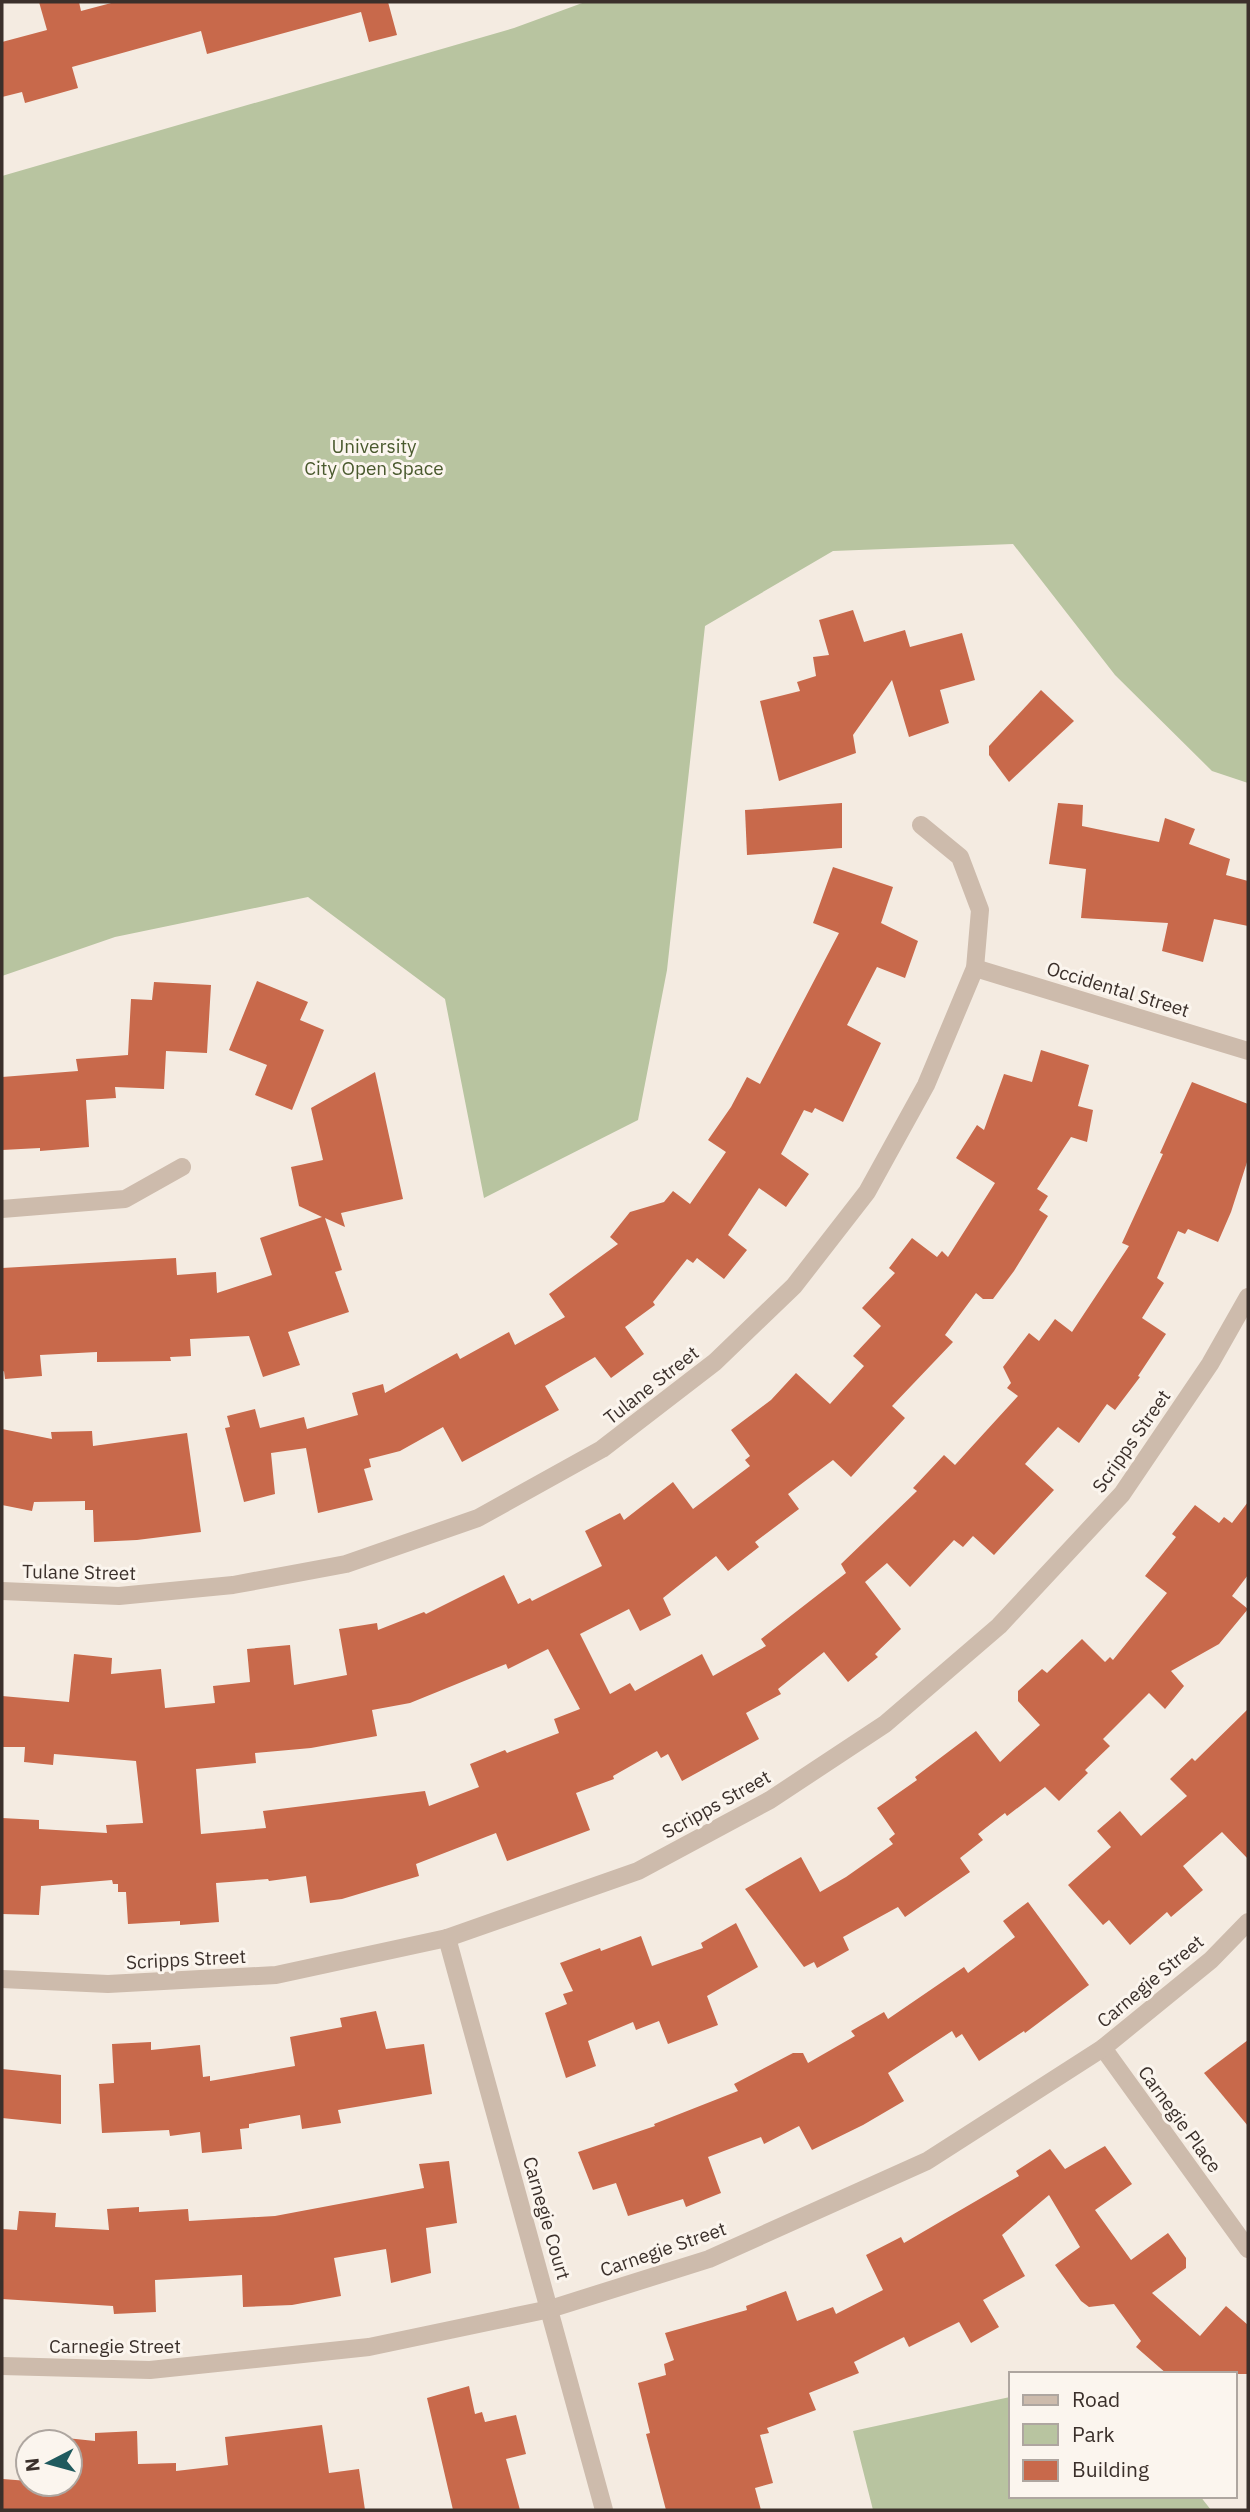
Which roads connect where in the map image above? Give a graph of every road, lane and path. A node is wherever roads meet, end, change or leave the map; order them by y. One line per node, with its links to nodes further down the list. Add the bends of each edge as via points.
1 (921, 825): 2 (street, Tulane Street, via 960,857 980,910)
2 (975, 968): 3 (street, Occidental Street); 7 (street, Tulane Street, via 926,1085 867,1192 794,1286 715,1362 602,1449 478,1518 346,1564 233,1586 119,1597)
3 (1248, 1051)
4 (182, 1167): 5 (street, via 125,1199)
5 (2, 1209)
6 (1248, 1297): 9 (street, Scripps Street, via 1210,1364 1122,1494 999,1626 886,1724 770,1800 638,1871)
7 (2, 1591)
8 (1248, 1923): 11 (street, Carnegie Street, via 1211,1960)
9 (447, 1938): 10 (street, Scripps Street, via 276,1975 108,1984); 13 (street, Carnegie Court)
10 (2, 1979)
11 (1103, 2048): 12 (street, Carnegie Place); 13 (street, Carnegie Street, via 927,2161 709,2259)
12 (1248, 2249)
13 (550, 2309): 14 (street, Carnegie Street, via 369,2347 191,2366 150,2370); 15 (street, Carnegie Court)
14 (2, 2366)
15 (604, 2510)

